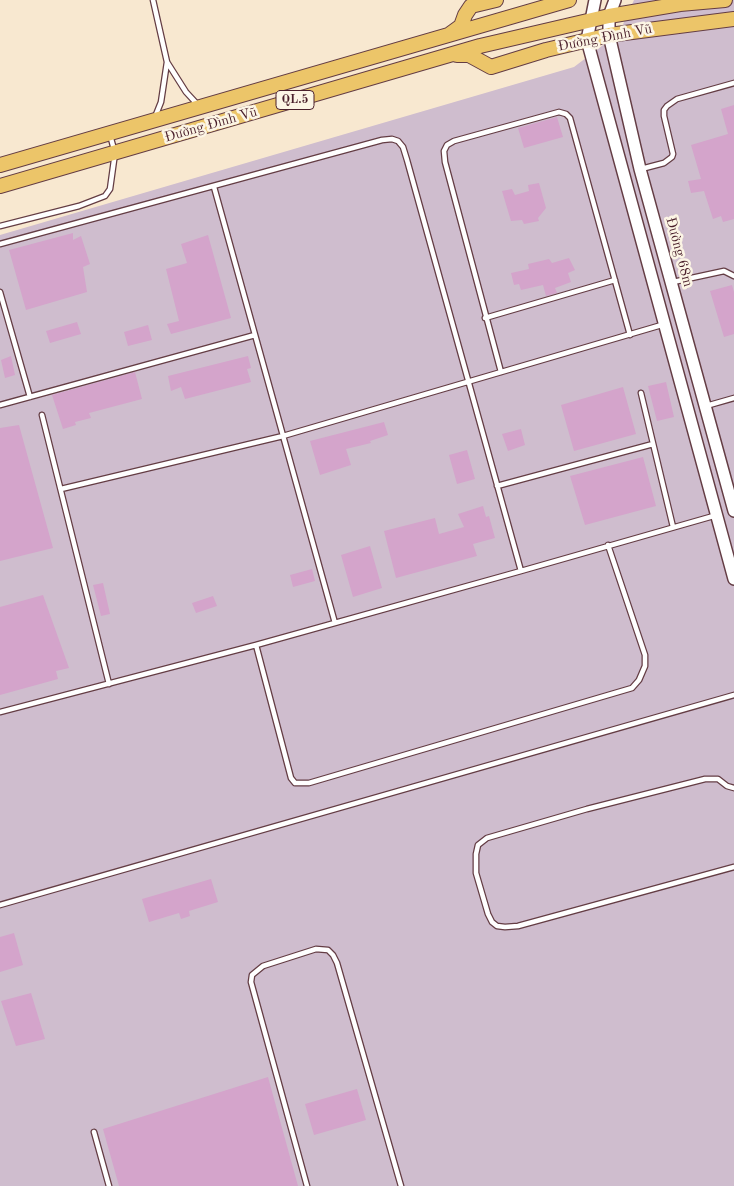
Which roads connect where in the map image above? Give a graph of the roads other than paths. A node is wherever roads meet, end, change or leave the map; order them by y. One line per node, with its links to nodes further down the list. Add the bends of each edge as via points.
1 (153, 0): 14 (lane)
2 (496, 0): 11 (highway, via 471,6 461,26)
3 (569, 0): 11 (highway, Đường Đình Vũ / QL.5)
4 (595, 0): 9 (street)
5 (615, 0): 7 (street, Đường 68m)
6 (725, 0): 7 (highway, Đường Đình Vũ / QL.5)
7 (609, 16): 9 (highway, Đường Đình Vũ / QL.5); 10 (street, Đường 68m)
8 (734, 18): 10 (highway, Đường Đình Vũ)
9 (590, 20): 12 (street); 13 (highway, Đường Đình Vũ / QL.5)
10 (609, 35): 12 (highway, Đường Đình Vũ); 21 (street, Đường 68m)
11 (449, 36): 16 (highway, Đường Đình Vũ / QL.5)
12 (587, 40): 13 (highway, Đường Đình Vũ, via 491,67 469,55); 31 (street)
13 (451, 55): 19 (highway, Đường Đình Vũ / QL.5)
14 (167, 62): 16 (lane, via 186,92); 17 (lane, via 161,102)
15 (734, 83): 21 (lane, via 667,106 664,116 672,157 664,163)
16 (201, 108): 17 (highway, Đường Đình Vũ / QL.5)
17 (153, 121): 18 (highway, Đường Đình Vũ / QL.5)
18 (110, 134): 19 (lane); 20 (highway, Đường Đình Vũ / QL.5)
19 (115, 153): 22 (highway, Đường Đình Vũ / QL.5); 24 (lane, via 110,189 105,196)
20 (0, 165)
21 (640, 169): 28 (street, Đường 68m)
22 (0, 186)
23 (214, 187): 25 (lane); 32 (lane); 35 (lane, via 382,140 398,141 407,160)
24 (0, 226)
25 (0, 244)
26 (734, 276): 28 (lane, via 724,271)
27 (615, 280): 30 (lane); 30 (lane, via 572,123 566,114 559,112 454,141 444,151 445,162); 33 (lane)
28 (671, 283): 40 (street, Đường 68m)
29 (0, 292): 37 (lane)
30 (485, 318): 34 (lane)
31 (664, 324): 33 (lane); 47 (street)
32 (255, 335): 37 (lane); 42 (lane)
33 (630, 335): 34 (lane)
34 (501, 372): 35 (lane)
35 (468, 382): 42 (lane); 44 (lane)
36 (641, 393): 43 (lane)
37 (30, 397): 39 (lane)
38 (734, 398): 40 (lane)
39 (0, 405)
40 (705, 406): 46 (street, Đường 68m)
41 (42, 415): 45 (lane)
42 (283, 436): 45 (lane); 52 (lane)
43 (653, 444): 44 (lane); 48 (lane)
44 (497, 486): 50 (lane)
45 (61, 489): 54 (lane)
46 (734, 511)
47 (717, 515): 48 (lane); 51 (street)
48 (673, 527): 49 (lane)
49 (608, 545): 50 (lane); 53 (lane, via 645,655 639,680 632,688 309,783 295,783 290,778)
50 (521, 571): 52 (lane)
51 (734, 579)
52 (334, 623): 53 (lane)
53 (256, 645): 54 (lane)
54 (110, 684): 56 (lane)
55 (734, 695): 59 (lane)
56 (0, 712)
57 (734, 788): 58 (lane, via 718,779 705,779 487,838 478,845 476,873 492,922 506,927)
58 (734, 867)
59 (0, 905)
60 (94, 1132): 61 (lane)
61 (109, 1186)
62 (307, 1186): 63 (lane, via 251,982 252,975 263,966 316,949 328,950 337,963)
63 (401, 1186)

